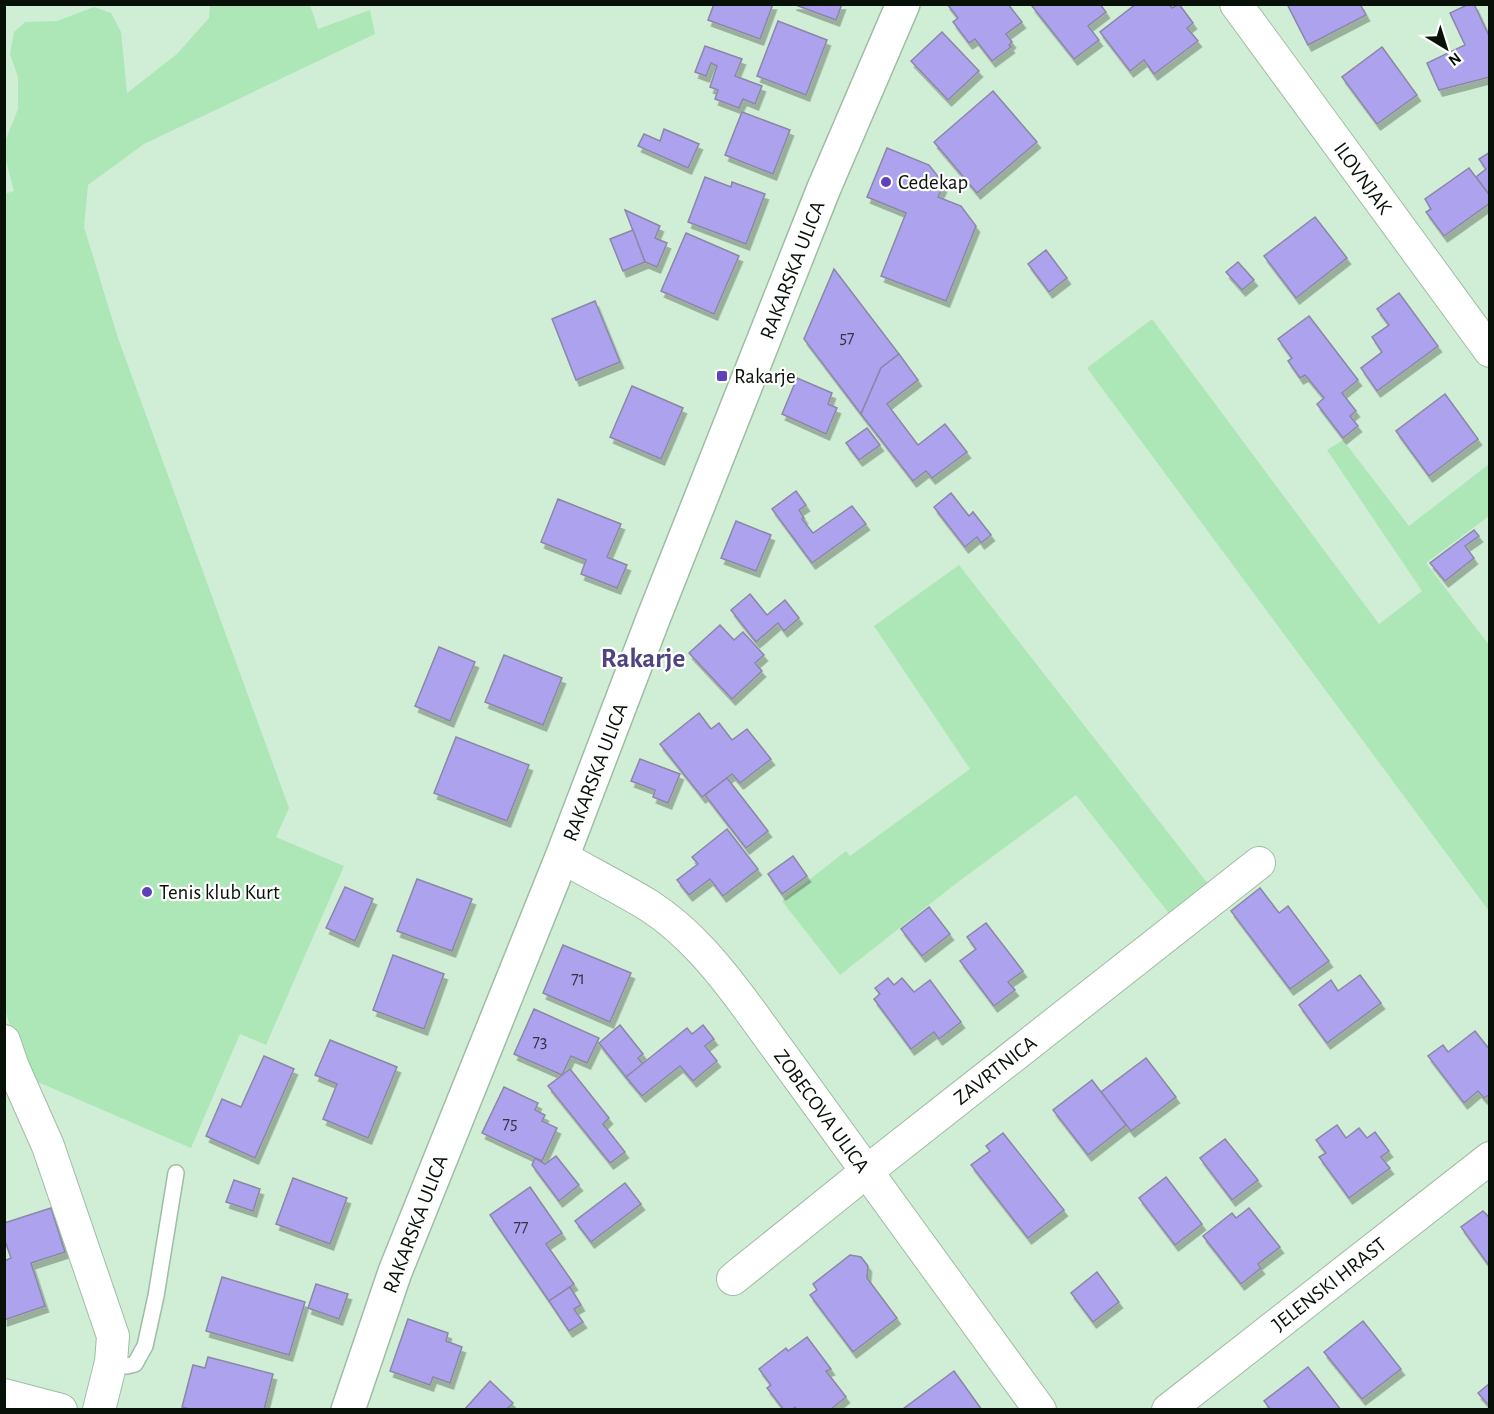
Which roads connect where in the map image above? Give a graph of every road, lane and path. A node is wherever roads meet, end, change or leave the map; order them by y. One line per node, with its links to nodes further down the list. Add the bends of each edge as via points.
1 (903, 4): 4 (main road, RAKARSKA ULICA, via 824,188)
2 (1236, 4): 3 (street, ILOVNJAK)
3 (1490, 351)
4 (562, 857): 8 (street, ZOBECOVA ULICA, via 649,906 683,932 748,1008); 13 (main road, RAKARSKA ULICA, via 395,1272)
5 (1259, 863): 8 (street, ZAVRTNICA)
6 (4, 1041): 11 (street, via 48,1146 113,1336)
7 (1490, 1158): 17 (street, JELENSKI HRAST)
8 (866, 1172): 10 (street, ZAVRTNICA); 16 (street, ZOBECOVA ULICA)
9 (176, 1173): 11 (lane, via 145,1346 135,1364)
10 (733, 1279)
11 (111, 1362): 15 (street)
12 (4, 1395): 14 (street)
13 (357, 1402)
14 (61, 1410)
15 (99, 1410)
16 (1040, 1410)
17 (1168, 1410)

